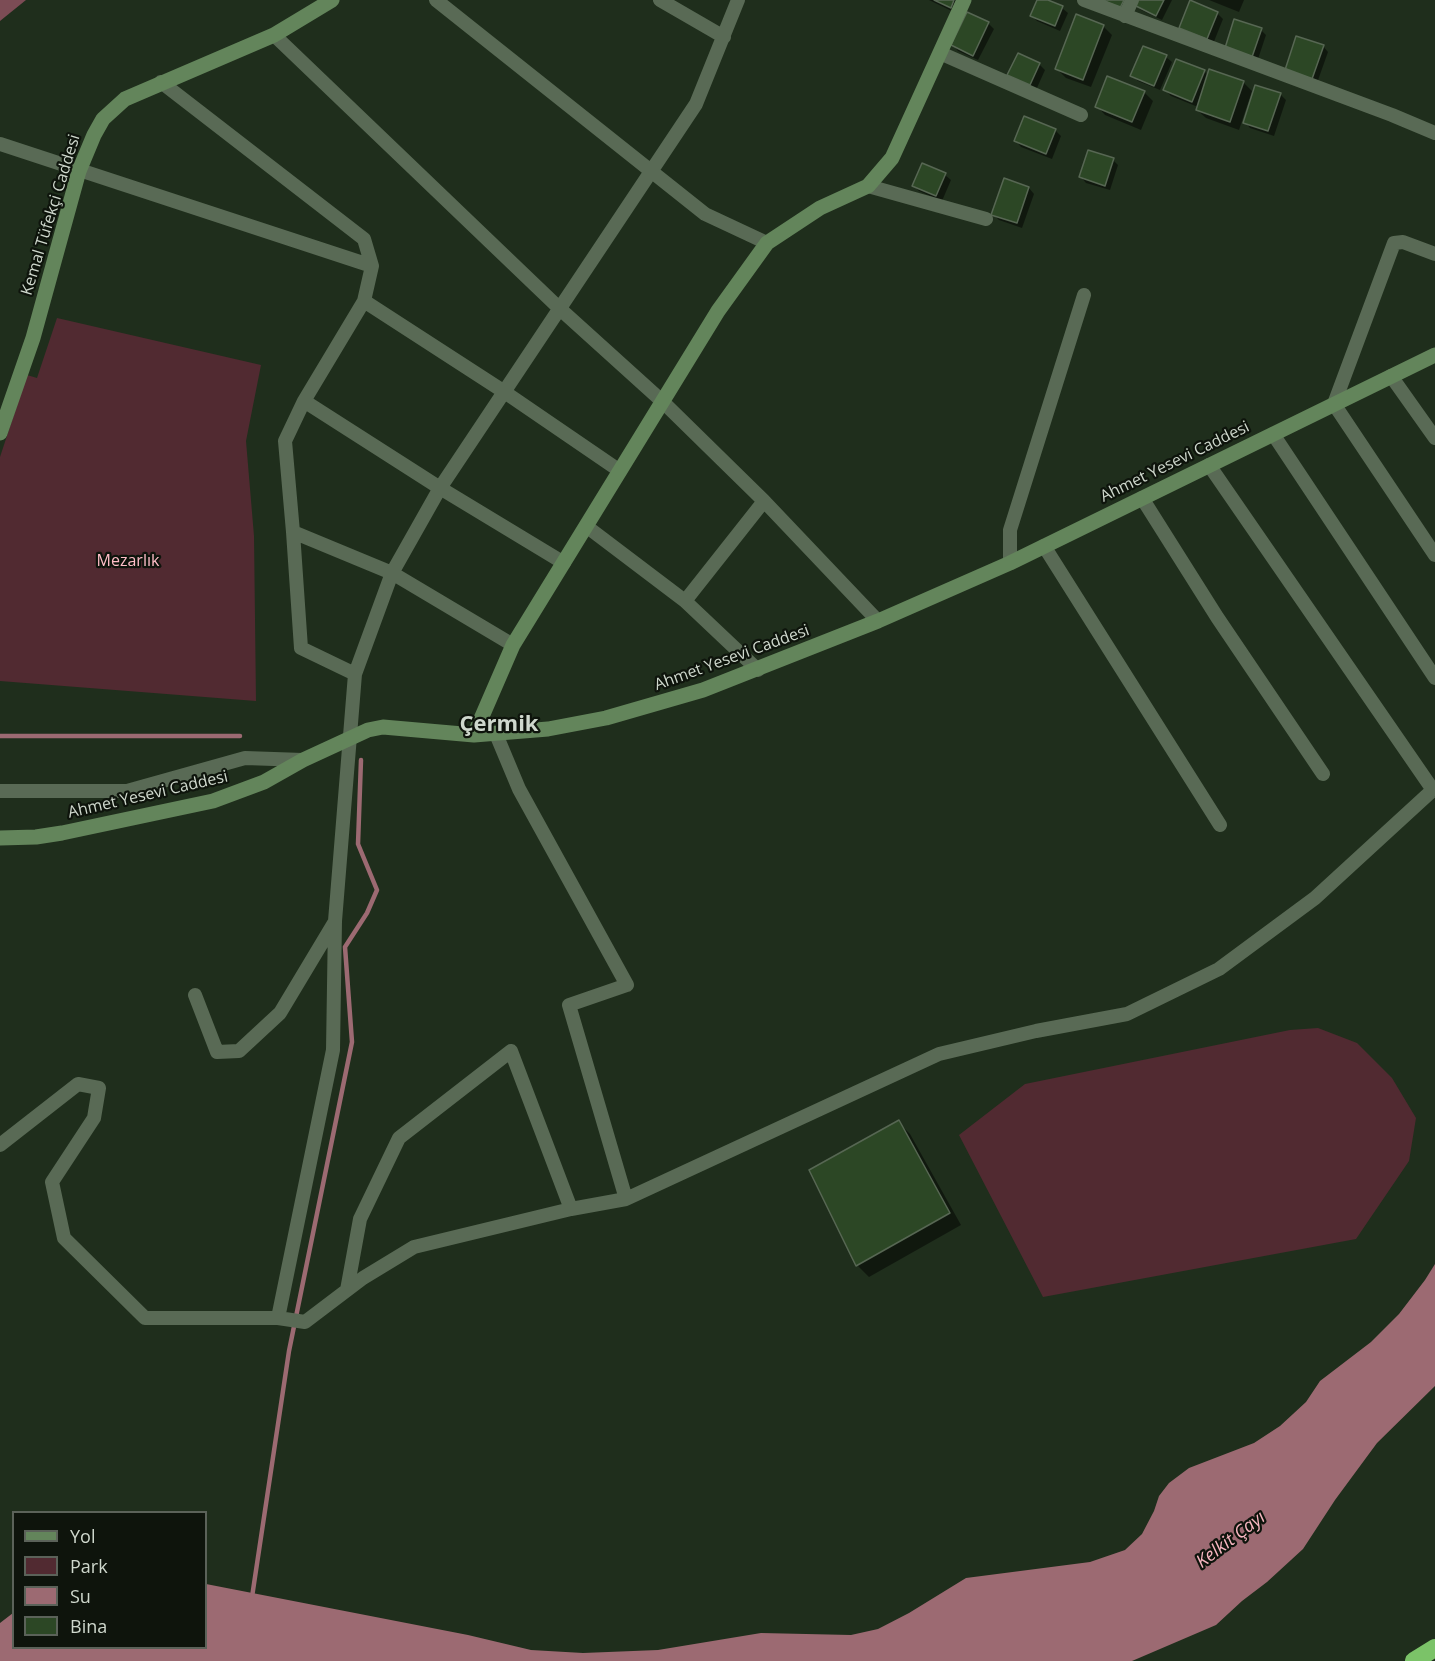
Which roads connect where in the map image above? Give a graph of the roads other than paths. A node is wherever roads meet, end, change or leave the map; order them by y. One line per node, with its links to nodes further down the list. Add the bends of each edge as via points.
1 (332, 0): 9 (street, Kemal Tüfekçi Caddesi)
2 (436, 0): 16 (street)
3 (660, 0): 10 (street)
4 (738, 0): 10 (street)
5 (964, 0): 11 (street)
6 (1084, 0): 8 (street)
7 (1132, 0): 8 (street)
8 (1125, 16): 14 (street)
9 (274, 34): 12 (street, Kemal Tüfekçi Caddesi); 25 (street)
10 (724, 37): 16 (street, via 696,104)
11 (940, 53): 13 (street); 18 (street, via 892,158)
12 (161, 82): 17 (street, Kemal Tüfekçi Caddesi, via 125,99 103,119); 22 (street, via 364,239)
13 (1080, 116)
14 (1435, 133)
15 (0, 144): 17 (street)
16 (650, 170): 20 (street, via 705,214); 25 (street)
17 (79, 171): 22 (street); 32 (street, Kemal Tüfekçi Caddesi, via 33,338)
18 (868, 186): 19 (street); 20 (street, via 820,208)
19 (986, 219)
20 (767, 243): 30 (street, via 718,311)
21 (1435, 254): 31 (street, via 1403,242 1394,243)
22 (372, 266): 24 (street)
23 (1083, 295): 45 (street, via 1010,530)
24 (364, 301): 28 (street); 29 (street)
25 (559, 308): 28 (street); 30 (street)
26 (1435, 355): 27 (street, Ahmet Yesevi Caddesi)
27 (1391, 376): 31 (street, Ahmet Yesevi Caddesi); 34 (street)
28 (503, 391): 36 (street); 37 (street)
29 (304, 401): 37 (street); 41 (street, via 285,441)
30 (663, 402): 36 (street); 39 (street)
31 (1334, 404): 33 (street, Ahmet Yesevi Caddesi); 43 (street)
32 (0, 433)
33 (1273, 434): 35 (street, Ahmet Yesevi Caddesi); 52 (street)
34 (1435, 438)
35 (1209, 465): 38 (street, Ahmet Yesevi Caddesi); 58 (street)
36 (620, 471): 40 (street)
37 (441, 488): 44 (street); 46 (street)
38 (1142, 498): 42 (street, Ahmet Yesevi Caddesi); 57 (street)
39 (764, 501): 47 (street); 48 (street)
40 (586, 526): 44 (street); 47 (street)
41 (293, 532): 46 (street); 51 (street, via 301,648)
42 (1044, 546): 45 (street, Ahmet Yesevi Caddesi); 60 (street)
43 (1435, 555)
44 (564, 563): 49 (street)
45 (1010, 563): 48 (street, Ahmet Yesevi Caddesi)
46 (393, 573): 49 (street); 51 (street)
47 (685, 601): 50 (street)
48 (878, 621): 50 (street, Ahmet Yesevi Caddesi)
49 (513, 645): 54 (street)
50 (758, 670): 53 (street, Ahmet Yesevi Caddesi, via 606,718)
51 (355, 674): 55 (street)
52 (1435, 678)
53 (496, 734): 54 (street, Ahmet Yesevi Caddesi); 65 (street, via 519,789 627,984 569,1005)
54 (474, 735): 55 (street, Ahmet Yesevi Caddesi, via 383,727)
55 (350, 737): 56 (street, Ahmet Yesevi Caddesi); 62 (street)
56 (303, 760): 59 (street, via 245,758 127,791); 61 (street, Ahmet Yesevi Caddesi, via 264,782 213,801 62,833)
57 (1323, 774)
58 (1434, 789): 65 (street, via 1315,898 1219,969 1127,1014 939,1054)
59 (0, 791)
60 (1220, 825)
61 (0, 838)
62 (335, 921): 63 (street, via 280,1013 239,1051 217,1052); 68 (street, via 333,1050)
63 (195, 995)
64 (0, 1145): 68 (street, via 78,1084 99,1088 94,1118 52,1182 64,1238 144,1318)
65 (626, 1198): 66 (street)
66 (571, 1209): 67 (street, via 414,1247); 67 (street, via 511,1051 399,1138 360,1219)
67 (347, 1290): 68 (street, via 304,1322)
68 (282, 1318)
69 (1435, 1648): 70 (highway)
70 (1414, 1661)

